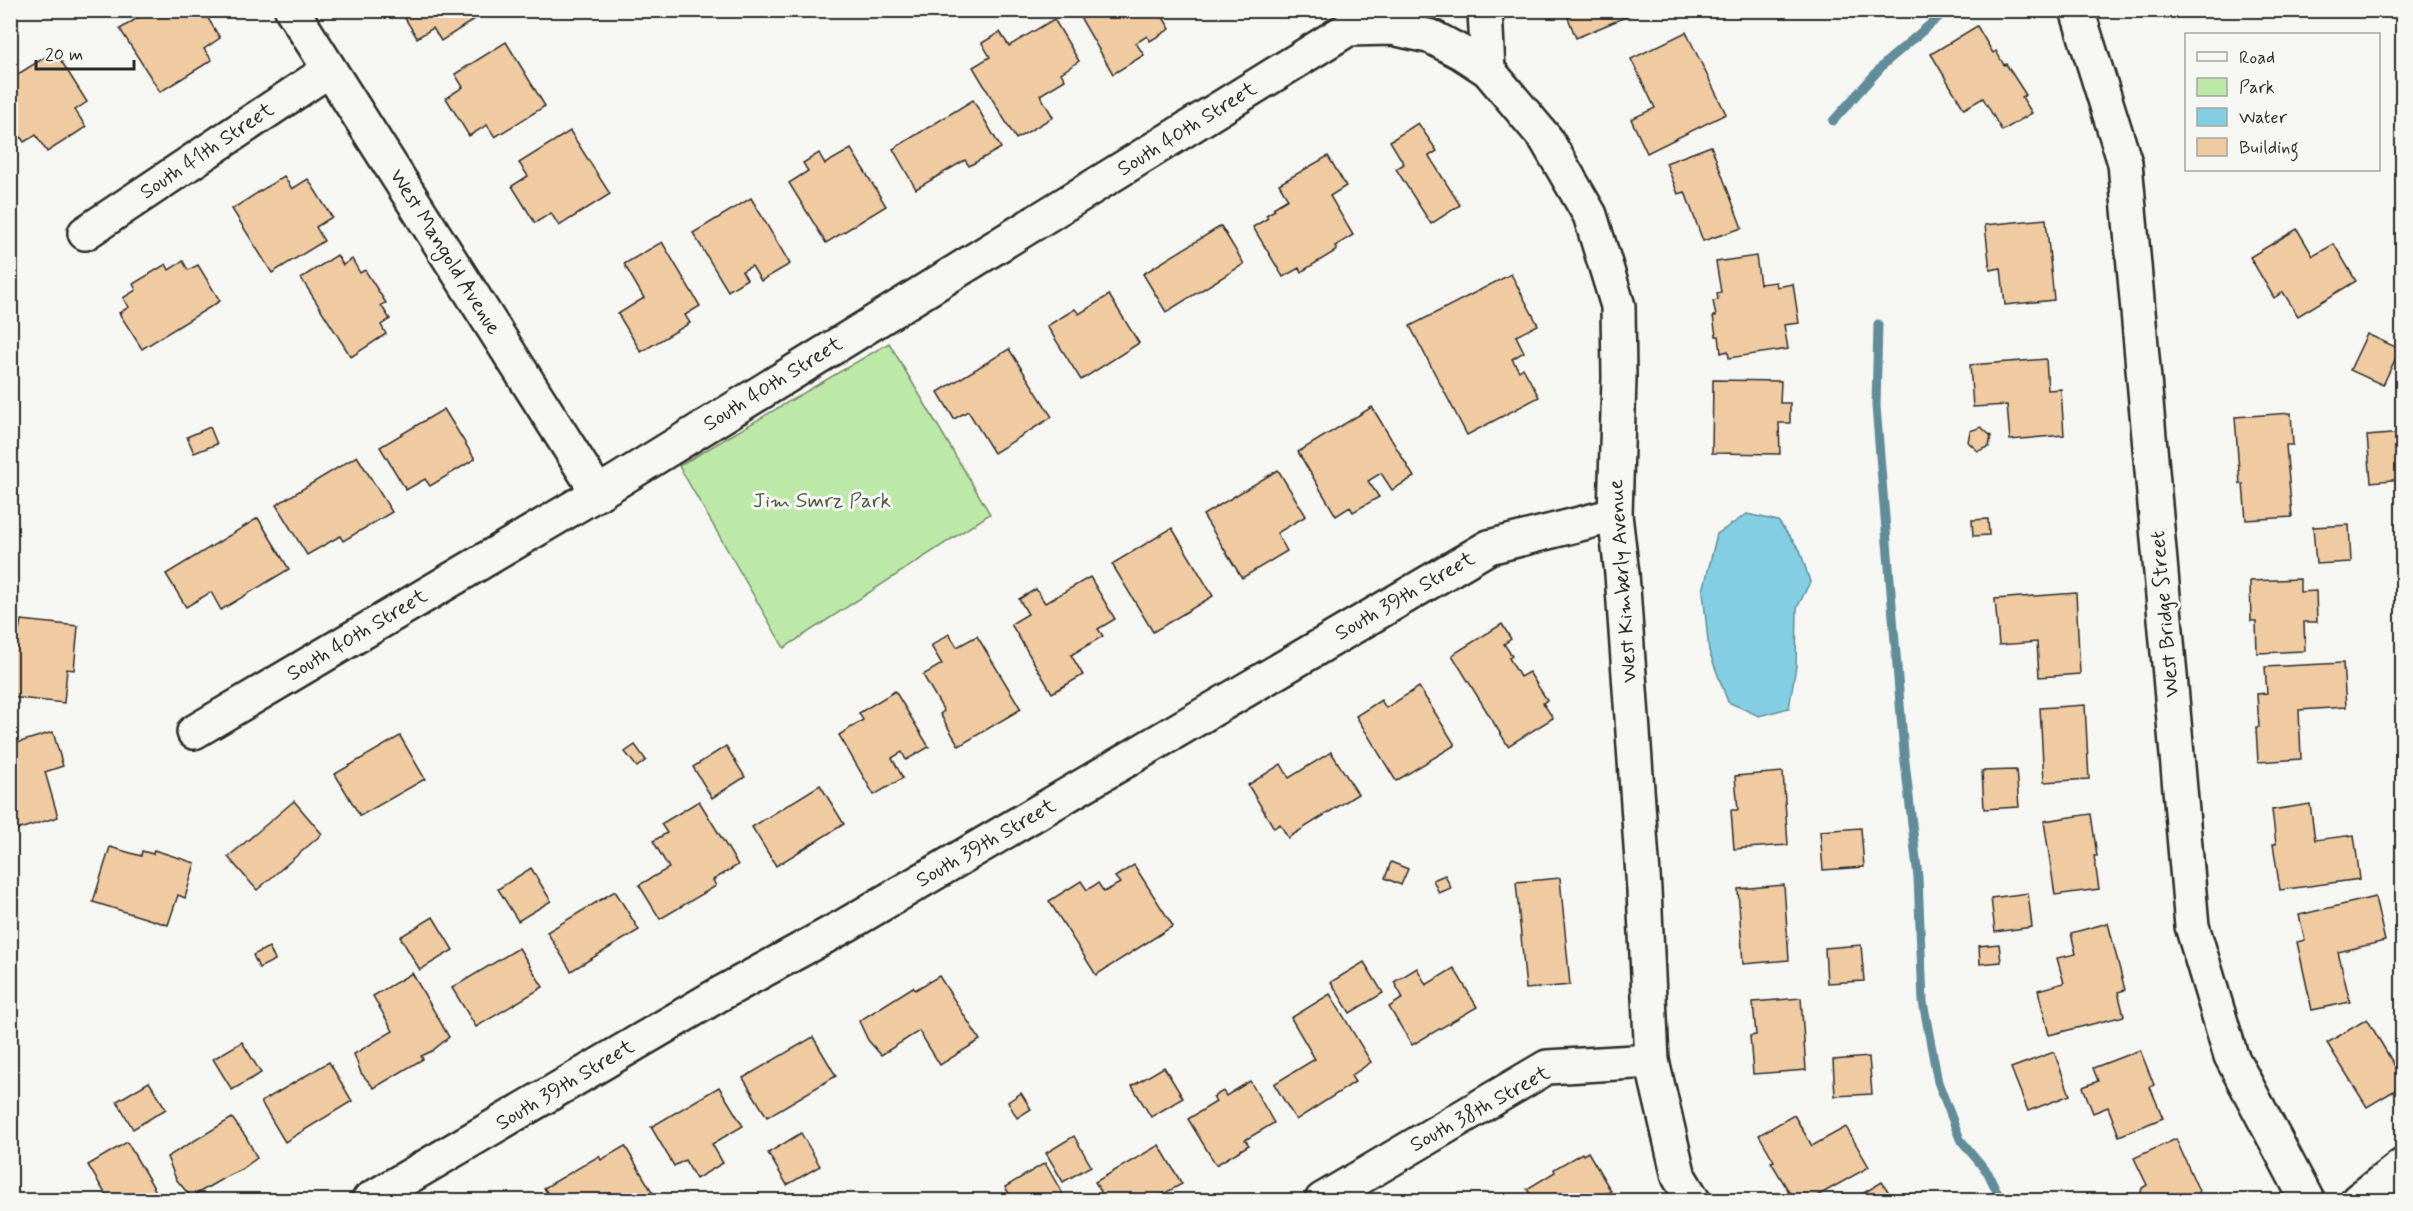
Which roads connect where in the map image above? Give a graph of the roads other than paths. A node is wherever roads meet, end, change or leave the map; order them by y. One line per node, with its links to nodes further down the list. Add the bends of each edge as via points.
1 (292, 10): 5 (street, West Mangold Avenue)
2 (1485, 10): 6 (street)
3 (2077, 10): 16 (street, West Bridge Street, via 2125,163 2192,926 2231,1056)
4 (1369, 23): 6 (street, West Kimberly Avenue, via 1432,37); 8 (street, South 40th Street)
5 (329, 70): 7 (street, South 41th Street); 8 (street, West Mangold Avenue)
6 (1488, 70): 9 (street, West Kimberly Avenue, via 1546,140 1590,215 1618,306)
7 (85, 233)
8 (598, 493): 10 (street, South 40th Street)
9 (1615, 516): 11 (street, West Kimberly Avenue, via 1642,867); 13 (street, South 39th Street, via 1489,547 846,926 718,995)
10 (194, 732)
11 (1652, 1061): 14 (street, South 38th Street, via 1547,1067); 15 (street, West Kimberly Avenue, via 1679,1176)
12 (2403, 1167): 17 (street)
13 (369, 1200)
14 (1322, 1200)
15 (1693, 1200)
16 (2307, 1200)
17 (2358, 1200)

